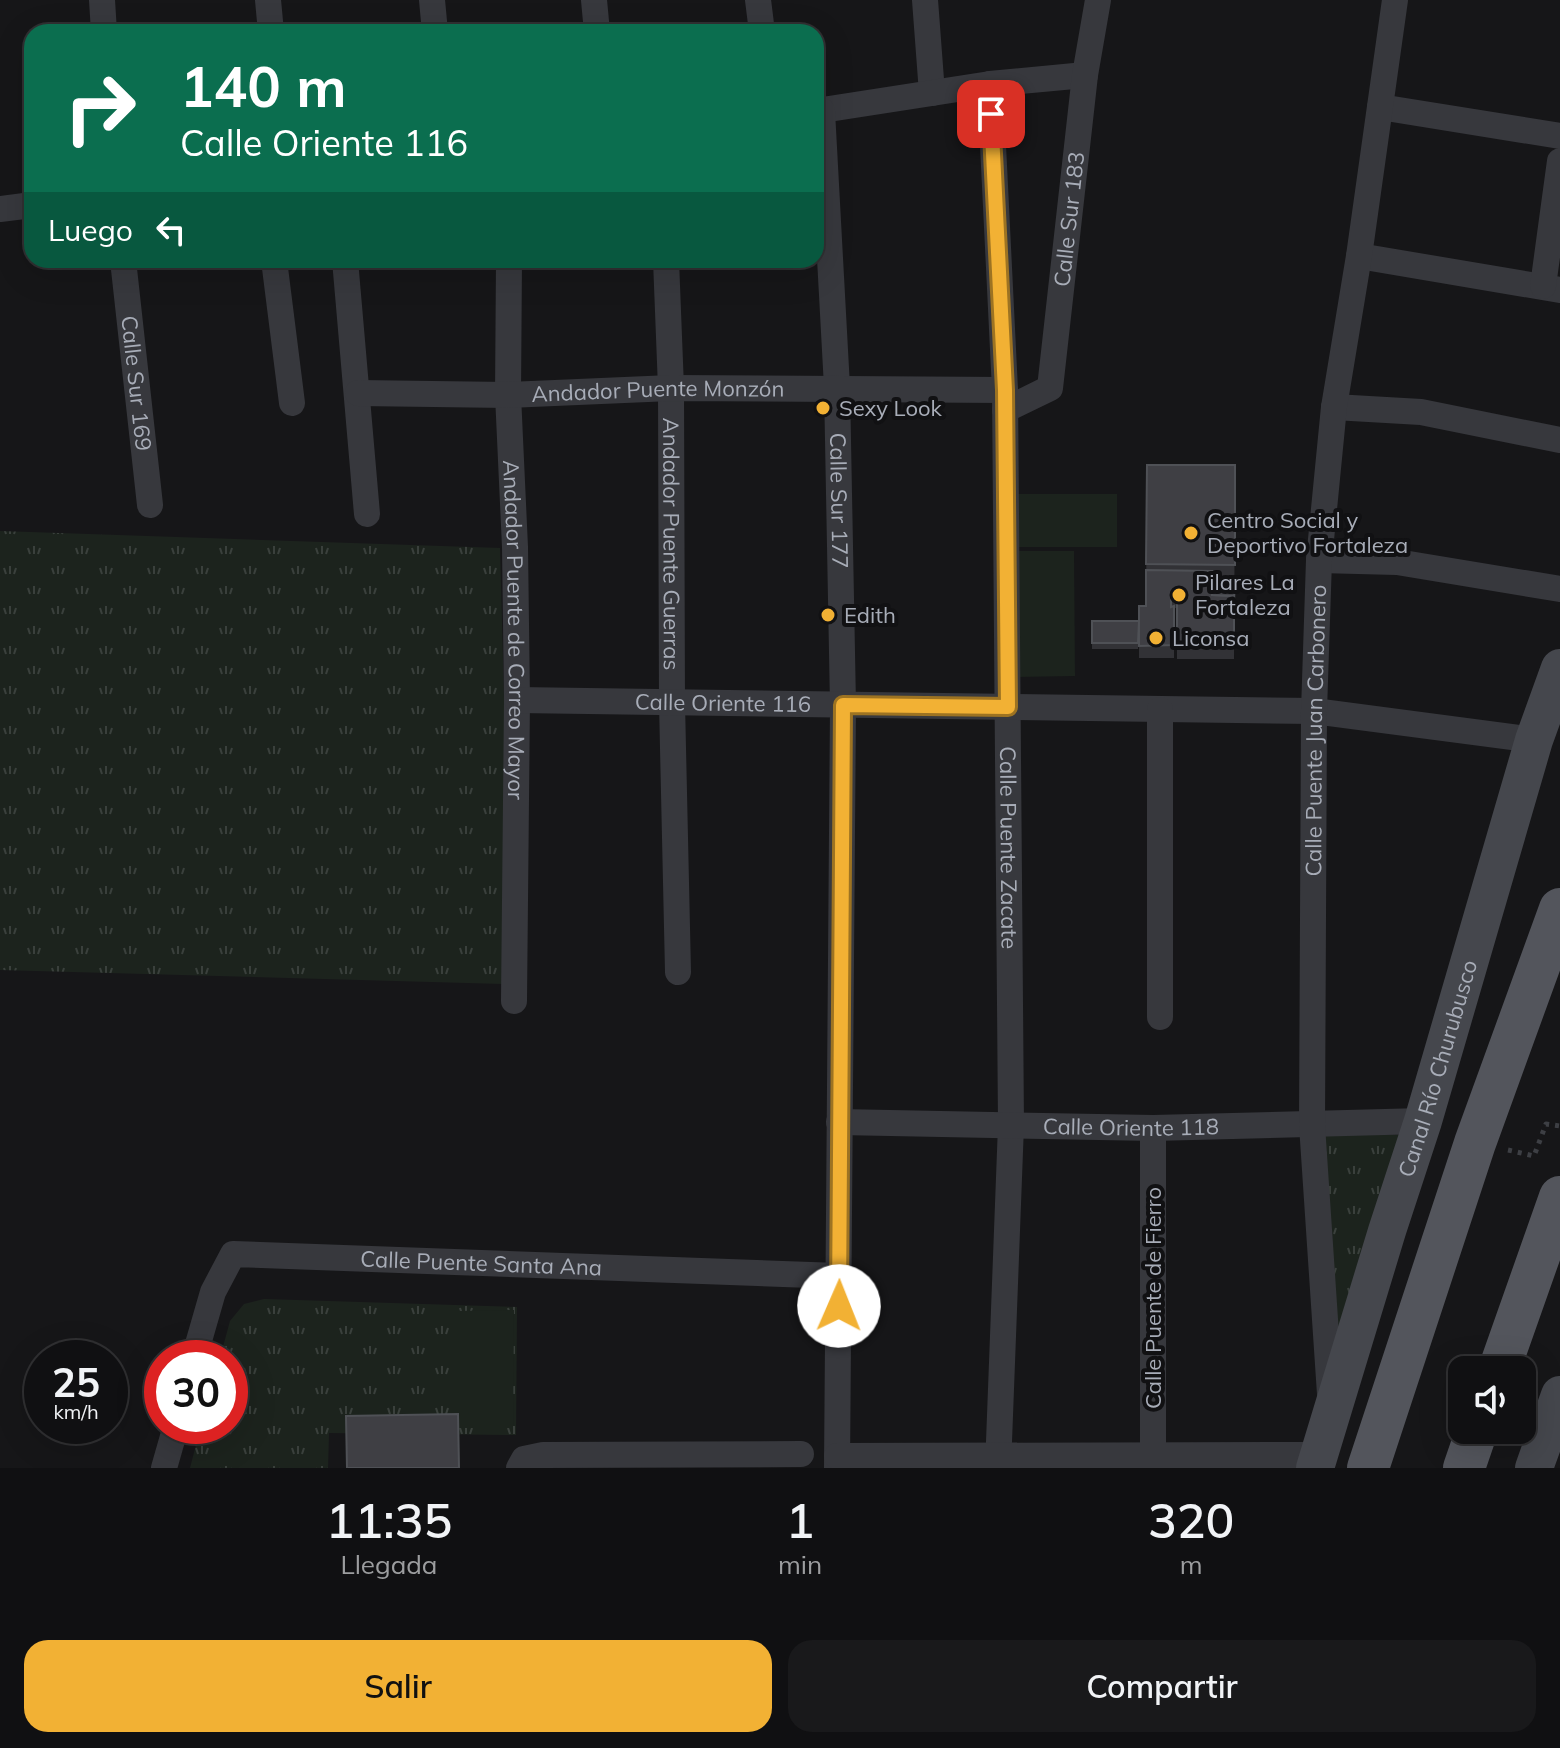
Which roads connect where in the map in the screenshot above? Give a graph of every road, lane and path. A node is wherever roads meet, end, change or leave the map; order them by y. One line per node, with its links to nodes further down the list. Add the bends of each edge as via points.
1 (102, 0): 9 (street)
2 (268, 0): 10 (street)
3 (432, 0): 11 (street)
4 (594, 0): 12 (street)
5 (758, 0): 13 (street)
6 (925, 0): 16 (street)
7 (1098, 0): 14 (street, Calle Sur 183)
8 (1395, 0): 17 (street, Calle Puente Juan Carbonero)
9 (104, 24)
10 (270, 24)
11 (434, 24)
12 (596, 24)
13 (761, 24)
14 (1085, 75): 15 (street); 35 (street, Calle Sur 183, via 1050,388)
15 (990, 84): 16 (street); 35 (street, Calle Puente Zacate)
16 (932, 93): 18 (street)
17 (1380, 107): 19 (street); 24 (street, Calle Puente Juan Carbonero)
18 (824, 110)
19 (1560, 136)
20 (1560, 161): 30 (street)
21 (824, 188): 31 (street, Calle Sur 177)
22 (24, 206): 23 (street)
23 (0, 209)
24 (1359, 256): 30 (street); 37 (street, Calle Puente Juan Carbonero)
25 (124, 268): 39 (street, Calle Sur 169)
26 (275, 268): 36 (street)
27 (346, 268): 33 (street)
28 (509, 268): 34 (street, Andador Puente de Correo Mayor)
29 (666, 268): 32 (street, Andador Puente Guerras)
30 (1551, 288)
31 (837, 387): 32 (street, Andador Puente Monzón); 35 (street, Andador Puente Monzón); 46 (street, Calle Sur 177)
32 (671, 388): 34 (street, Andador Puente Monzón); 45 (street, Andador Puente Guerras)
33 (358, 393): 34 (street, Andador Puente Monzón); 40 (street)
34 (508, 395): 44 (street, Andador Puente de Correo Mayor)
35 (1005, 400): 47 (street, Calle Puente Zacate)
36 (292, 403)
37 (1334, 407): 38 (street, via 1421,412); 41 (street, Calle Puente Juan Carbonero)
38 (1560, 440)
39 (150, 505)
40 (367, 514)
41 (1319, 560): 42 (street, via 1397,562); 49 (street, Calle Puente Juan Carbonero)
42 (1560, 589)
43 (1560, 668): 50 (street, Canal Río Churubusco)
44 (517, 700): 45 (street, Calle Oriente 116); 53 (street, Andador Puente de Correo Mayor)
45 (672, 703): 46 (street, Calle Oriente 116); 52 (street, Andador Puente Guerras)
46 (843, 705): 47 (street, Calle Oriente 116); 56 (street, Calle Sur 177)
47 (1008, 707): 48 (street, Calle Oriente 116); 57 (street, Calle Puente Zacate)
48 (1160, 710): 49 (street, Calle Oriente 116); 54 (street)
49 (1314, 711): 50 (street, Calle Oriente 116); 58 (street, Calle Puente Juan Carbonero)
50 (1534, 740): 55 (street, Canal Río Churubusco)
51 (1560, 909): 61 (main road)
52 (678, 972)
53 (514, 1001)
54 (1160, 1017)
55 (1423, 1121): 58 (street, Calle Oriente 118); 67 (street, Canal Río Churubusco)
56 (839, 1122): 57 (street, Calle Oriente 118); 63 (street, Calle Sur 177)
57 (1011, 1125): 60 (street, Calle Oriente 118); 72 (street, Calle Puente Zacate)
58 (1312, 1125): 60 (street, Calle Oriente 118); 67 (street, Calle Puente Juan Carbonero)
59 (1560, 1126): 61 (path, via 1546,1124 1534,1156)
60 (1153, 1128): 73 (street, Calle Puente de Fierro)
61 (1475, 1143): 78 (main road)
62 (1560, 1197): 65 (main road)
63 (839, 1276): 64 (street, Calle Puente Santa Ana, via 233,1254 213,1292); 74 (street, Calle Sur 177)
64 (199, 1340)
65 (1504, 1356)
66 (1560, 1395): 80 (street)
67 (1332, 1416): 75 (street, Canal Río Churubusco)
68 (171, 1444): 76 (street)
69 (1472, 1444): 79 (main road)
70 (801, 1454): 71 (street)
71 (675, 1460): 77 (street, via 543,1455 524,1459)
72 (998, 1461): 73 (street); 74 (street)
73 (1152, 1461): 75 (street)
74 (837, 1462)
75 (1317, 1462)
76 (164, 1468)
77 (519, 1468)
78 (1368, 1468)
79 (1464, 1468)
80 (1534, 1468)

